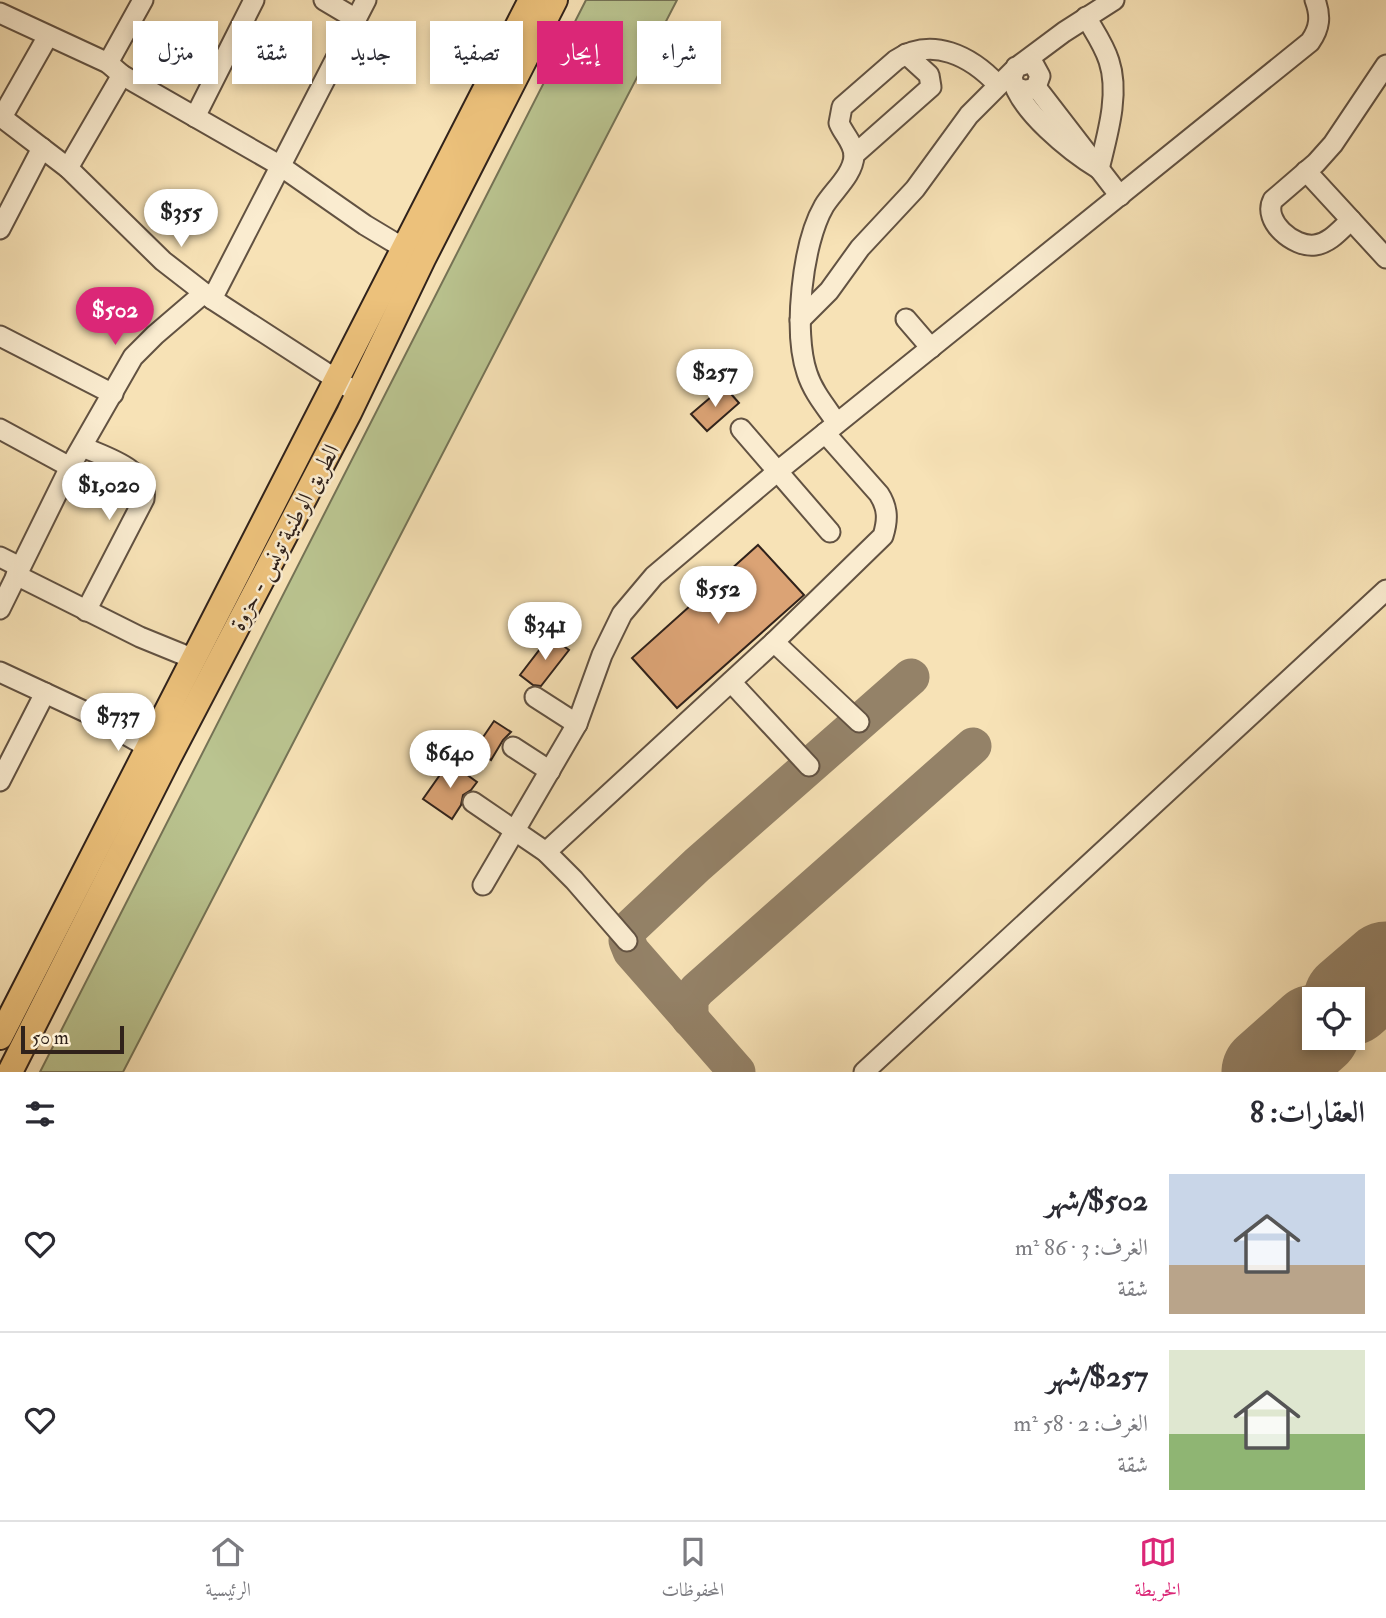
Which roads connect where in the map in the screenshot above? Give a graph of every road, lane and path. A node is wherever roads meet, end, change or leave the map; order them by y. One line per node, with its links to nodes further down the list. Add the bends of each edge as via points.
1 (143, 0): 15 (street)
2 (254, 0): 18 (street)
3 (324, 0): 11 (street)
4 (366, 0): 11 (street)
5 (531, 0): 28 (main road, الطريق الوطنية تونس - حزوة)
6 (555, 0): 28 (main road, الطريق الوطنية تونس - حزوة)
7 (1114, 0): 10 (street)
8 (1315, 0): 25 (street, via 1320,20 1310,42)
9 (0, 13): 12 (street)
10 (1086, 17): 16 (street); 23 (street, via 1112,75)
11 (356, 19): 21 (street)
12 (48, 36): 15 (street); 17 (street)
13 (906, 54): 16 (street, via 927,48 950,52 981,69); 20 (street, via 842,107 839,123); 20 (street, via 929,75 931,87)
14 (1386, 65): 24 (street, via 1340,134)
15 (115, 69): 18 (street); 22 (street)
16 (1012, 77): 23 (street, via 1038,119); 23 (street, via 1022,90 1036,87); 32 (street, via 956,131 915,189)
17 (1, 117): 19 (street)
18 (195, 117): 21 (street)
19 (42, 148): 22 (street); 27 (street)
20 (854, 155): 32 (street, via 814,227)
21 (279, 165): 28 (street); 30 (street)
22 (68, 168): 30 (street, via 163,261)
23 (1099, 169): 25 (street)
24 (1306, 171): 26 (street); 26 (street, via 1270,205 1272,217 1286,234 1301,244 1317,245)
25 (1120, 196): 34 (street)
26 (1351, 220): 29 (street)
27 (1, 225)
28 (414, 254): 35 (main road, الطريق الوطنية تونس - حزوة)
29 (1386, 258)
30 (208, 296): 35 (street); 36 (street, via 138,350)
31 (906, 319): 34 (street)
32 (800, 320): 37 (street, via 807,374)
33 (0, 336): 36 (street)
34 (930, 348): 37 (street)
35 (348, 387): 50 (main road, الطريق الوطنية تونس - حزوة); 58 (main road, الطريق الوطنية تونس - حزوة)
36 (113, 394): 40 (street)
37 (831, 428): 42 (street); 49 (street, via 885,504 886,525 876,544)
38 (741, 429): 42 (street)
39 (1, 431): 41 (street)
40 (83, 447): 41 (street); 48 (street, via 133,473 145,491)
41 (70, 467): 45 (street)
42 (778, 471): 43 (street); 56 (street, via 673,558 622,614)
43 (830, 532)
44 (0, 557): 45 (street)
45 (18, 571): 47 (street); 48 (street)
46 (1386, 590): 70 (street)
47 (0, 609)
48 (86, 611): 50 (street)
49 (774, 642): 52 (street); 55 (street)
50 (194, 659): 58 (main road, الطريق الوطنية تونس - حزوة)
51 (0, 672): 53 (street)
52 (731, 681): 59 (street); 64 (street)
53 (45, 693): 58 (street); 61 (street)
54 (535, 696): 56 (street)
55 (859, 722)
56 (576, 724): 60 (street)
57 (513, 747): 60 (street)
58 (158, 753): 67 (main road, الطريق الوطنية تونس - حزوة); 68 (main road, الطريق الوطنية تونس - حزوة)
59 (809, 766)
60 (550, 771): 63 (street)
61 (0, 781)
62 (472, 802): 63 (street)
63 (516, 830): 64 (street); 65 (street)
64 (546, 852): 66 (street)
65 (482, 885)
66 (627, 941)
67 (2, 1029): 68 (street)
68 (27, 1038): 69 (main road, الطريق الوطنية تونس - حزوة)
69 (10, 1072)
70 (864, 1072)

